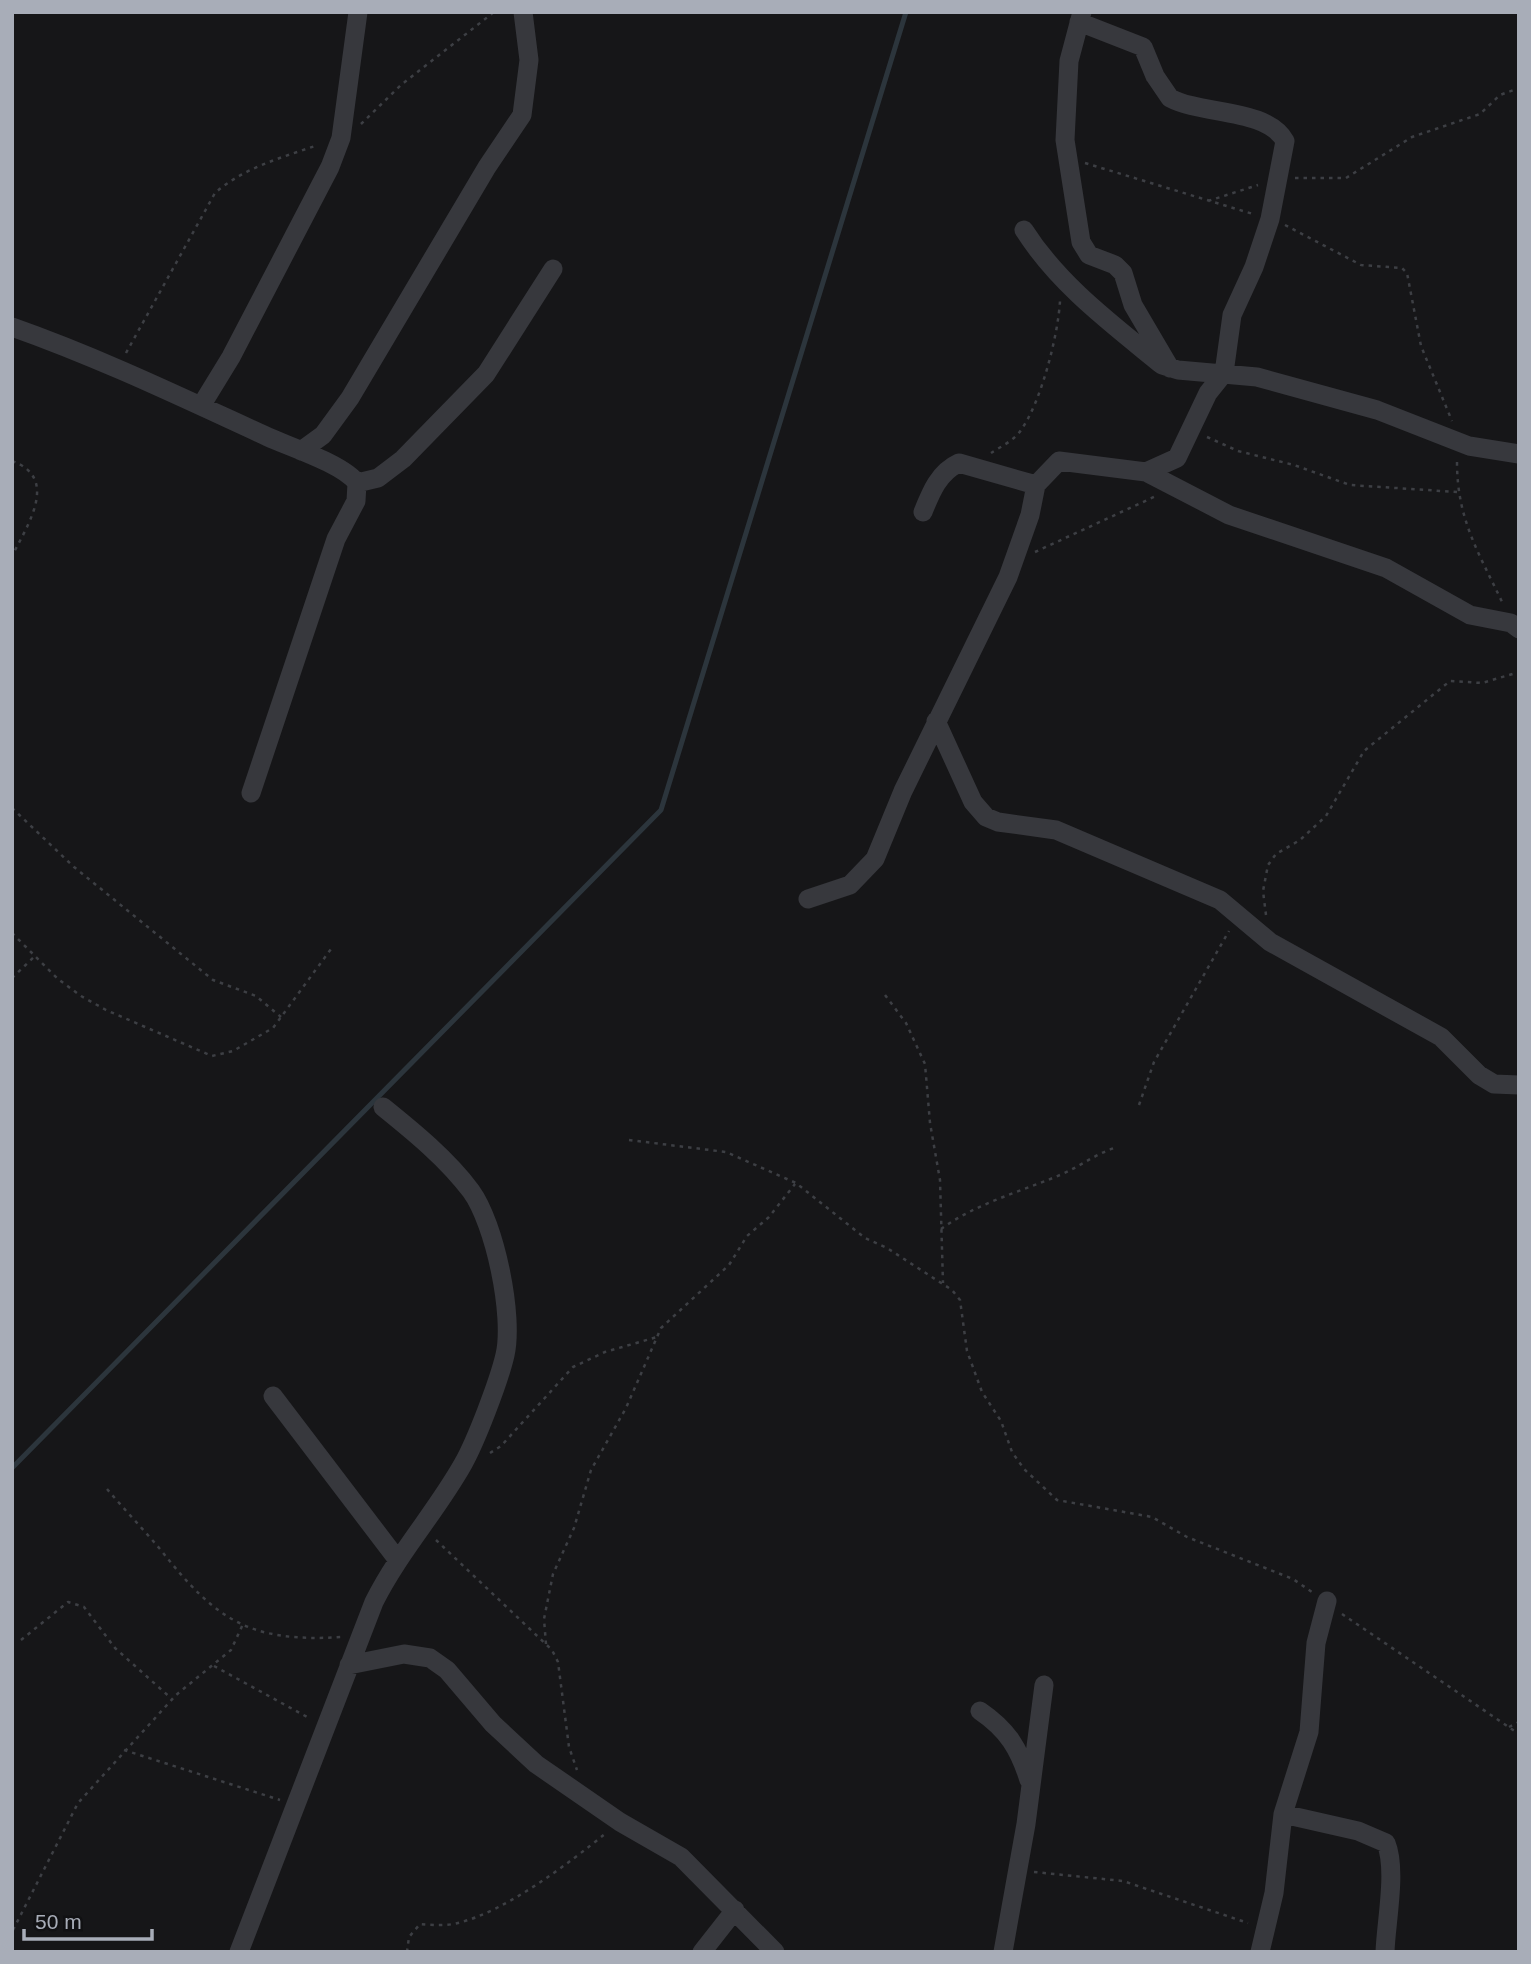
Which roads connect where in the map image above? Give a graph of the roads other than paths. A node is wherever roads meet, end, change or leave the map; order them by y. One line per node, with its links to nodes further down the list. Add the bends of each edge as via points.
1 (358, 12): 9 (street, via 341,138 305,216)
2 (523, 12): 10 (street, via 530,60 522,115 350,398 323,435)
3 (1081, 17): 7 (street, via 1065,98 1068,158 1081,242 1089,255 1123,273 1133,305); 8 (street, via 1143,47 1170,98 1258,121 1285,141 1270,219 1232,315)
4 (1024, 230): 7 (street, via 1060,277)
5 (553, 269): 13 (street, via 486,374 403,459 378,478)
6 (12, 327): 9 (street)
7 (1170, 368): 8 (street)
8 (1224, 373): 11 (street, via 1257,377 1377,410 1458,442); 12 (street, via 1208,393 1177,458)
9 (201, 407): 10 (street)
10 (301, 451): 13 (street)
11 (1519, 454)
12 (1146, 472): 14 (street, via 1066,460 1059,461); 16 (street, via 1229,515 1386,568 1470,615)
13 (357, 483): 18 (street, via 356,501 336,538)
14 (1036, 485): 15 (street, via 959,463 949,467); 17 (street, via 1015,559)
15 (923, 512)
16 (1515, 626)
17 (936, 721): 19 (street, via 875,859 850,885); 20 (street, via 973,802 986,817 1056,830 1188,884 1239,913 1270,942 1416,1020 1441,1037 1479,1075 1494,1084)
18 (251, 793)
19 (808, 899)
20 (1519, 1085)
21 (383, 1107): 23 (street, via 449,1165 472,1193 487,1221 506,1317 505,1353 465,1460)
22 (273, 1396): 23 (street)
23 (397, 1559): 25 (street)
24 (1327, 1601): 29 (street, via 1316,1643 1308,1732)
25 (349, 1665): 30 (street, via 404,1654 430,1658 447,1670 536,1764 681,1857); 31 (street)
26 (1044, 1685): 28 (street)
27 (980, 1711): 28 (street, via 1011,1738)
28 (1031, 1785): 34 (street)
29 (1283, 1814): 35 (street); 36 (street, via 1358,1831 1386,1843 1390,1872)
30 (735, 1910): 32 (street); 33 (street)
31 (239, 1952)
32 (702, 1952)
33 (775, 1952)
34 (1003, 1952)
35 (1260, 1952)
36 (1385, 1952)

